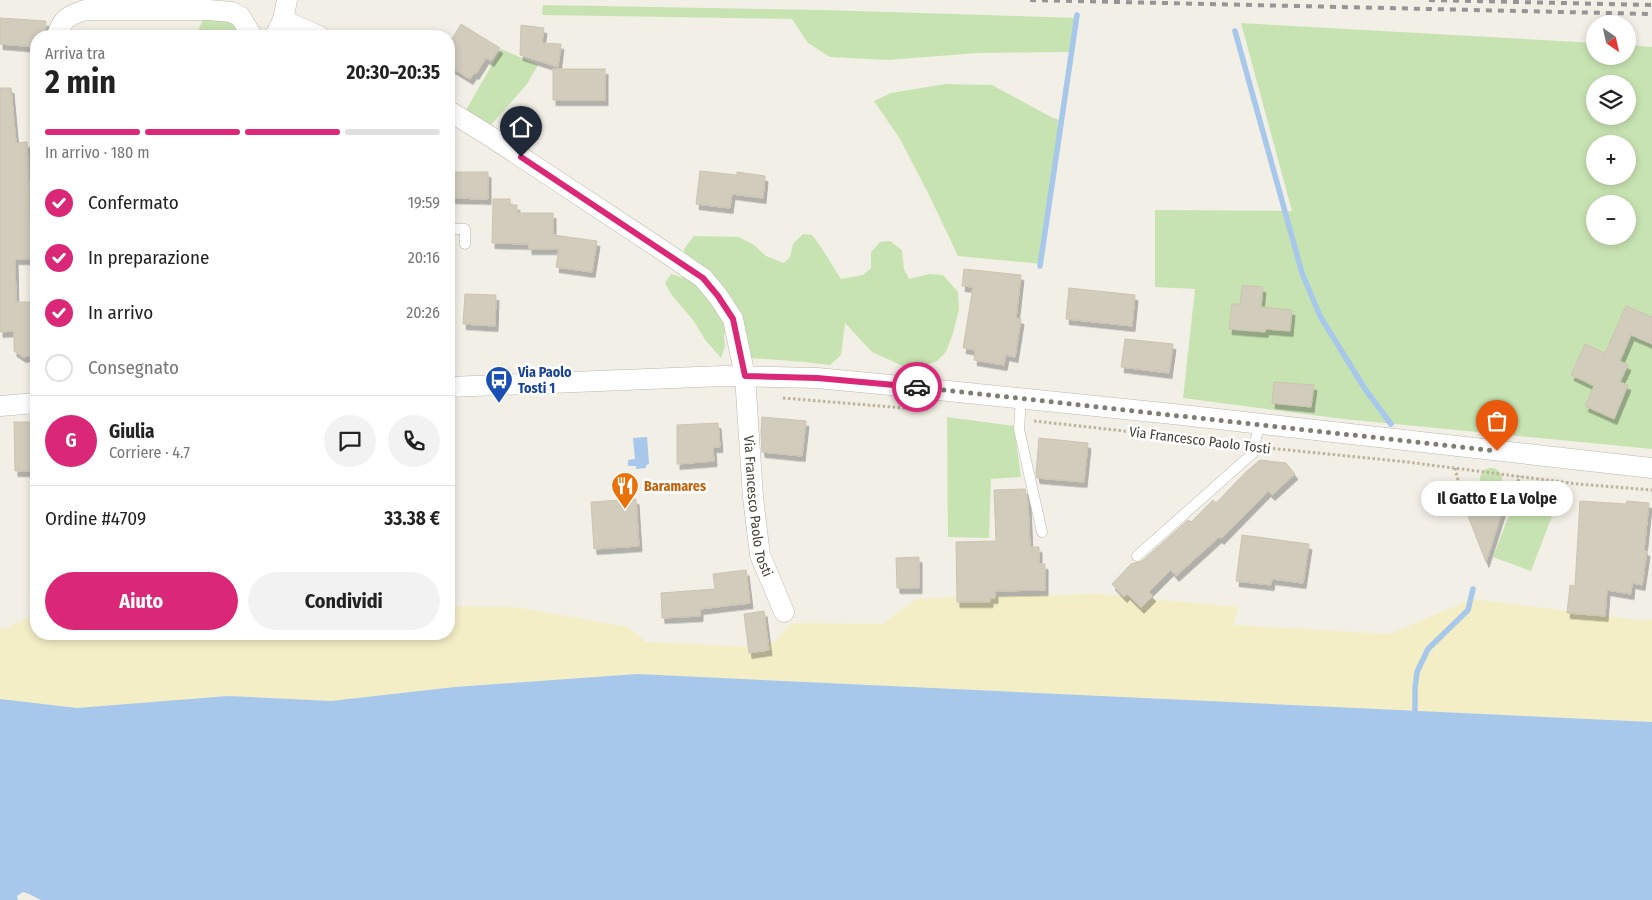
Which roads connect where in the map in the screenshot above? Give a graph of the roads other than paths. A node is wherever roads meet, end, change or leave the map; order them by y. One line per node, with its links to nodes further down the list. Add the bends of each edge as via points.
1 (275, 0): 5 (street)
2 (287, 0): 6 (street)
3 (59, 30): 4 (street, via 67,16 84,10 208,10 240,16)
4 (248, 30)
5 (278, 30)
6 (278, 30)
7 (455, 115): 10 (street, via 703,278 733,319)
8 (455, 229): 9 (lane, via 465,229)
9 (465, 244)
10 (745, 376): 11 (street, Via Francesco Paolo Tosti); 12 (street, Via Francesco Paolo Tosti, via 817,378); 19 (street, Via Francesco Paolo Tosti, via 760,555)
11 (455, 386)
12 (1021, 398): 15 (street, Via Francesco Paolo Tosti); 17 (lane, via 1019,429)
13 (30, 404): 14 (street)
14 (0, 406)
15 (1259, 424): 16 (street, Via Francesco Paolo Tosti); 18 (lane, via 1253,453)
16 (1652, 468)
17 (1042, 532)
18 (1136, 556)
19 (784, 612)

